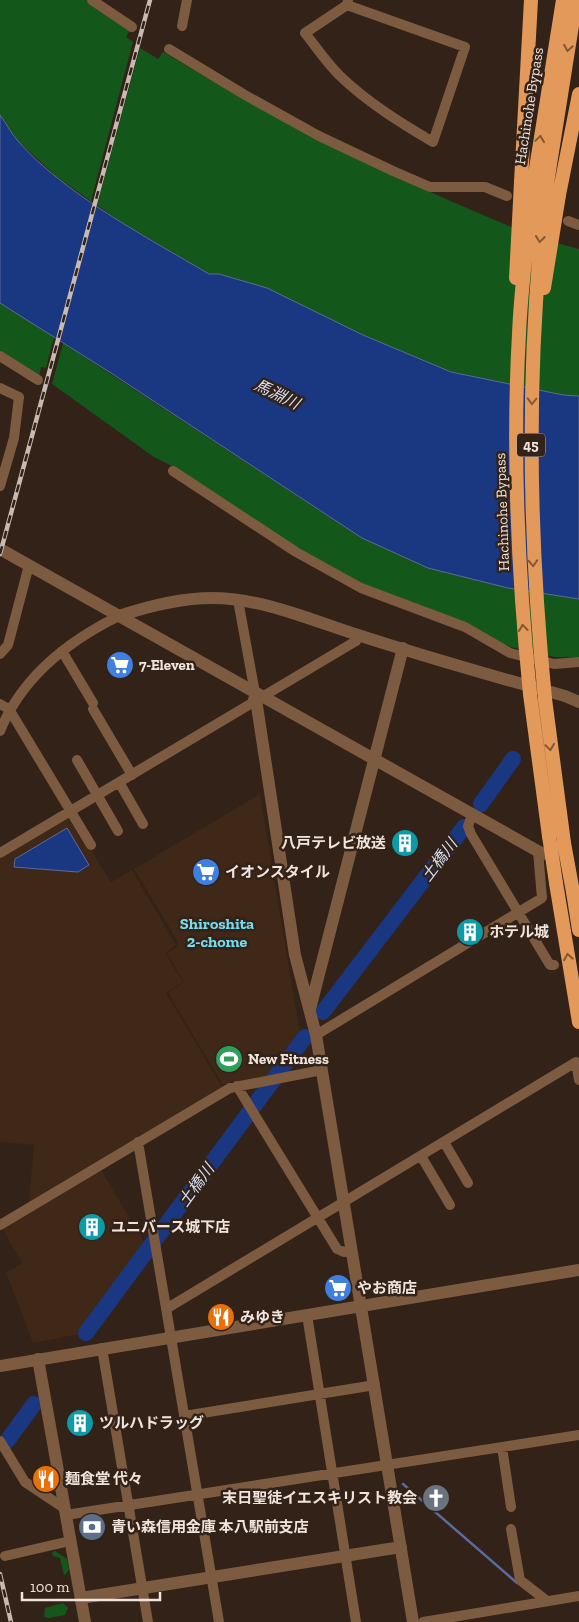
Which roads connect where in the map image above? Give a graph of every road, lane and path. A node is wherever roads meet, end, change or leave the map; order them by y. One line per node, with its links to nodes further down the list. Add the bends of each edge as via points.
1 (92, 0): 7 (street)
2 (187, 0): 8 (street)
3 (531, 0): 11 (highway)
4 (562, 0): 11 (highway, Hachinohe Bypass / 45, one-way to 4)
5 (576, 0): 11 (highway, Hachinohe Bypass / 45, one-way to 11)
6 (348, 3): 6 (street, via 305,33 338,74 367,100 433,142 465,47)
7 (132, 26)
8 (182, 26)
9 (169, 49): 12 (street, via 319,136 400,174 430,187 485,186)
10 (579, 94): 11 (highway)
11 (540, 189): 47 (highway, Hachinohe Bypass / 45, one-way to 47, bridge, via 532,356 531,509 536,605 564,843); 50 (highway, Hachinohe Bypass / 45, one-way to 11, bridge, via 530,694 517,504 519,334 516,267)
12 (507, 196)
13 (568, 221): 14 (street)
14 (579, 225)
15 (0, 356): 16 (street)
16 (38, 380)
17 (0, 388): 19 (street, via 18,397 14,438)
18 (173, 471): 29 (street, via 296,552 361,588 464,627 510,653 554,664)
19 (2, 474): 20 (street)
20 (0, 486)
21 (0, 549): 22 (street)
22 (29, 565): 24 (street); 28 (street, via 8,645)
23 (238, 600): 24 (street, via 212,598 169,602); 25 (street, via 281,609); 30 (street)
24 (119, 616): 27 (street); 30 (street)
25 (359, 635): 26 (street); 30 (street, via 356,641)
26 (402, 648): 31 (street); 34 (street)
27 (62, 651): 32 (street); 36 (street)
28 (0, 654)
29 (579, 662)
30 (258, 695): 34 (street); 36 (street, via 252,703); 49 (street, via 295,955)
31 (579, 702)
32 (4, 706): 33 (street); 39 (street)
33 (0, 731)
34 (374, 758): 40 (street); 49 (street)
35 (77, 760): 38 (street)
36 (132, 775): 37 (street)
37 (120, 782): 38 (street); 41 (street)
38 (98, 795): 39 (street); 42 (street)
39 (70, 812): 43 (street); 44 (street)
40 (472, 815): 45 (street); 46 (street, via 468,826 471,834)
41 (143, 824)
42 (118, 831)
43 (92, 845)
44 (0, 853)
45 (541, 853): 46 (street, via 542,898)
46 (518, 912): 48 (street, via 550,965); 51 (street)
47 (579, 930)
48 (554, 965)
49 (309, 1010): 51 (street)
50 (579, 1022)
51 (316, 1035): 52 (street)
52 (322, 1070): 54 (street); 59 (street)
53 (579, 1080): 56 (street, via 576,1062)
54 (237, 1086): 55 (street); 61 (street)
55 (138, 1142): 62 (street); 66 (street)
56 (444, 1142): 57 (street); 58 (street)
57 (421, 1156): 59 (street); 60 (street)
58 (468, 1183)
59 (344, 1203): 61 (street); 63 (street)
60 (450, 1205)
61 (318, 1219): 63 (street, via 337,1249); 66 (street)
62 (0, 1225)
63 (352, 1251): 65 (street)
64 (579, 1270): 65 (street)
65 (361, 1306): 67 (street); 72 (street)
66 (166, 1309): 68 (street)
67 (307, 1315): 68 (street); 73 (street)
68 (171, 1337): 69 (street); 74 (street)
69 (102, 1348): 70 (street); 81 (street)
70 (38, 1359): 71 (street); 83 (street)
71 (0, 1366)
72 (375, 1385): 73 (street); 78 (street)
73 (320, 1394): 74 (street); 79 (street)
74 (184, 1416): 80 (street)
75 (579, 1435): 77 (street)
76 (0, 1441): 83 (street, via 25,1482)
77 (502, 1447): 78 (street); 82 (street)
78 (388, 1465): 79 (street); 86 (street)
79 (333, 1472): 80 (street); 88 (street)
80 (197, 1494): 81 (street); 89 (street)
81 (129, 1505): 83 (street); 90 (street)
82 (511, 1506)
83 (65, 1512): 85 (street)
84 (511, 1529): 93 (street, via 520,1580)
85 (70, 1541): 87 (street); 92 (street)
86 (401, 1547): 88 (street); 98 (street)
87 (5, 1556)
88 (346, 1556): 89 (street); 97 (street)
89 (211, 1578): 90 (street); 96 (street)
90 (143, 1588): 92 (street); 95 (street)
91 (579, 1596): 93 (street)
92 (81, 1598): 94 (street)
93 (547, 1601): 99 (street)
94 (85, 1622)
95 (148, 1622)
96 (219, 1622)
97 (356, 1622)
98 (413, 1622)
99 (423, 1622)

